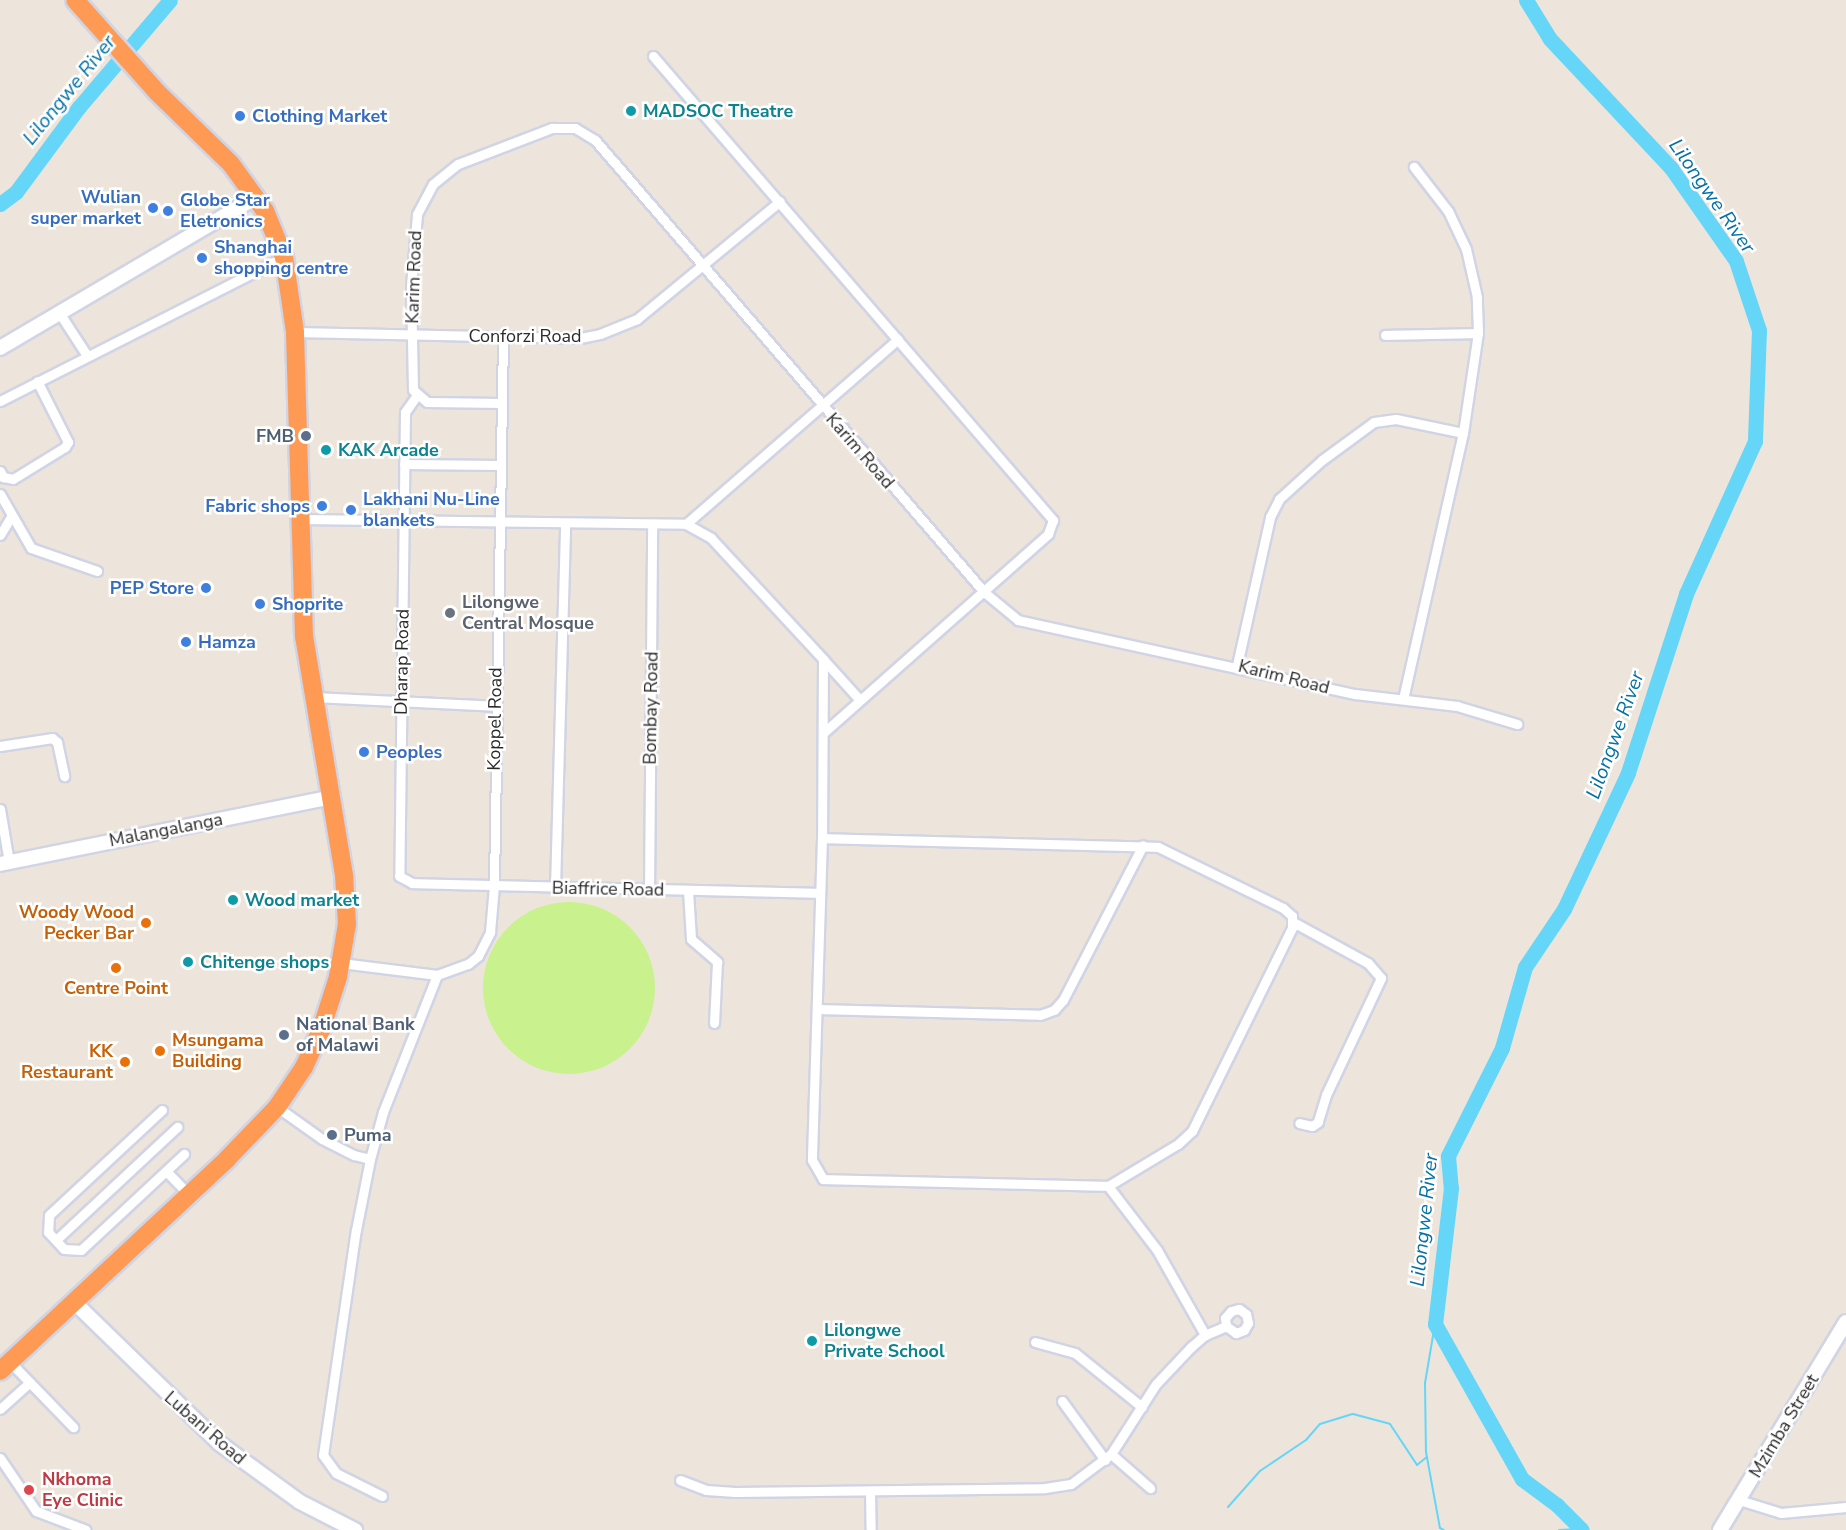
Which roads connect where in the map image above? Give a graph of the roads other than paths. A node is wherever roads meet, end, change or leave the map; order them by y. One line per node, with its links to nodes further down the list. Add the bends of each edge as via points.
1 (75, 0): 4 (highway)
2 (653, 56): 5 (street)
3 (1414, 167): 10 (street, via 1444,206 1466,249 1476,286)
4 (256, 196): 6 (highway); 8 (street)
5 (780, 201): 7 (street, Conforzi Road); 14 (street)
6 (284, 257): 9 (highway); 16 (street)
7 (699, 266): 12 (street, Karim Road, via 594,140 575,128 552,128 458,164 433,184 417,214 414,235); 13 (street, Conforzi Road, via 637,319 620,328 580,338); 21 (street, Karim Road)
8 (60, 314): 15 (street); 16 (street)
9 (295, 332): 12 (street, Conforzi Road); 28 (highway)
10 (1478, 333): 11 (street); 22 (street)
11 (1385, 335)
12 (413, 336): 13 (street, Conforzi Road); 18 (street, Karim Road, via 412,384)
13 (503, 337): 20 (street, Koppel Road)
14 (898, 339): 21 (street); 36 (street, via 1053,520 1048,534)
15 (0, 348)
16 (86, 354): 17 (street)
17 (37, 381): 19 (street); 25 (street, via 68,442 13,479)
18 (417, 395): 20 (street, via 427,402); 23 (street, Dharap Road, via 405,412)
19 (0, 401)
20 (502, 404): 24 (street, Koppel Road)
21 (821, 406): 32 (street); 36 (street, Karim Road)
22 (1463, 433): 38 (street, via 1396,419 1374,422 1322,460 1279,499 1270,517); 41 (street)
23 (404, 464): 24 (street); 29 (street, Dharap Road)
24 (500, 465): 30 (street, Koppel Road)
25 (1, 478)
26 (0, 494): 27 (street)
27 (12, 516): 34 (street); 35 (street, via 31,548)
28 (299, 519): 29 (street); 39 (highway, via 301,604)
29 (403, 520): 30 (street); 42 (street, Dharap Road)
30 (499, 523): 31 (street); 43 (street, Koppel Road)
31 (565, 524): 33 (street); 55 (street)
32 (686, 524): 33 (street); 37 (street, via 711,538)
33 (652, 525): 56 (street, Bombay Road)
34 (0, 534)
35 (97, 571)
36 (984, 592): 38 (street, Karim Road, via 1026,623); 40 (street)
37 (823, 659): 40 (street); 45 (street)
38 (1237, 665): 41 (street, Karim Road, via 1333,689)
39 (313, 697): 42 (street); 48 (highway)
40 (859, 699): 45 (street)
41 (1403, 699): 44 (street, Karim Road, via 1457,706)
42 (401, 702): 43 (street); 53 (street, Dharap Road)
43 (495, 706): 54 (street, Koppel Road)
44 (1517, 724)
45 (824, 732): 50 (street)
46 (0, 746): 47 (street, via 52,738 57,742)
47 (64, 776)
48 (332, 797): 52 (street, Malangalanga); 60 (highway, via 346,900)
49 (0, 809): 52 (street)
50 (822, 838): 51 (street); 58 (street)
51 (1143, 845): 59 (street, via 1175,853 1283,908); 62 (street, via 1064,1000 1054,1010 1040,1015)
52 (4, 863)
53 (399, 876): 54 (street, Biaffrice Road, via 412,884)
54 (494, 885): 55 (street, Biaffrice Road); 61 (street, Koppel Road, via 485,946 468,964)
55 (555, 888): 56 (street, Biaffrice Road)
56 (649, 890): 57 (street, Biaffrice Road)
57 (688, 891): 58 (street, Biaffrice Road); 63 (street, via 691,939 717,962)
58 (820, 893): 62 (street)
59 (1293, 922): 66 (street, via 1368,963 1381,978 1326,1095 1318,1122 1312,1126); 71 (street, via 1192,1131 1178,1144)
60 (341, 963): 61 (street, Koppel Road); 64 (highway, via 315,1044)
61 (437, 975): 69 (street, via 383,1112)
62 (817, 1009): 71 (street, via 812,1161 823,1179)
63 (714, 1023)
64 (277, 1107): 69 (street, via 339,1148); 72 (highway)
65 (162, 1110): 73 (street, via 49,1215 46,1227)
66 (1299, 1123)
67 (177, 1127): 73 (street)
68 (184, 1154): 70 (street)
69 (370, 1159): 90 (street, via 323,1455 336,1473)
70 (166, 1171): 72 (street); 73 (street, via 81,1250 69,1251)
71 (1108, 1186): 77 (street, via 1157,1250)
72 (189, 1195): 74 (highway)
73 (56, 1240)
74 (74, 1302): 79 (highway); 95 (street, Lubani Road, via 219,1443 300,1502)
75 (1846, 1322): 91 (street, Mzimba Street)
76 (1226, 1326): 77 (street)
77 (1205, 1335): 82 (street, via 1156,1384)
78 (1035, 1342): 82 (street, via 1075,1353)
79 (5, 1367): 80 (street)
80 (30, 1382): 83 (street); 84 (street)
81 (1062, 1401): 85 (street)
82 (1142, 1407): 85 (street)
83 (0, 1409)
84 (73, 1427)
85 (1108, 1457): 88 (street); 89 (street, via 1080,1479 1059,1486)
86 (0, 1458): 93 (street, via 27,1503)
87 (680, 1480): 89 (street, via 706,1490 735,1492)
88 (1150, 1488)
89 (870, 1491): 96 (street)
90 (382, 1496)
91 (1739, 1500): 92 (street, via 1781,1513); 97 (street, Mzimba Street)
92 (1846, 1508)
93 (66, 1527): 94 (street)
94 (86, 1530)
95 (355, 1530)
96 (871, 1530)
97 (1720, 1530)

